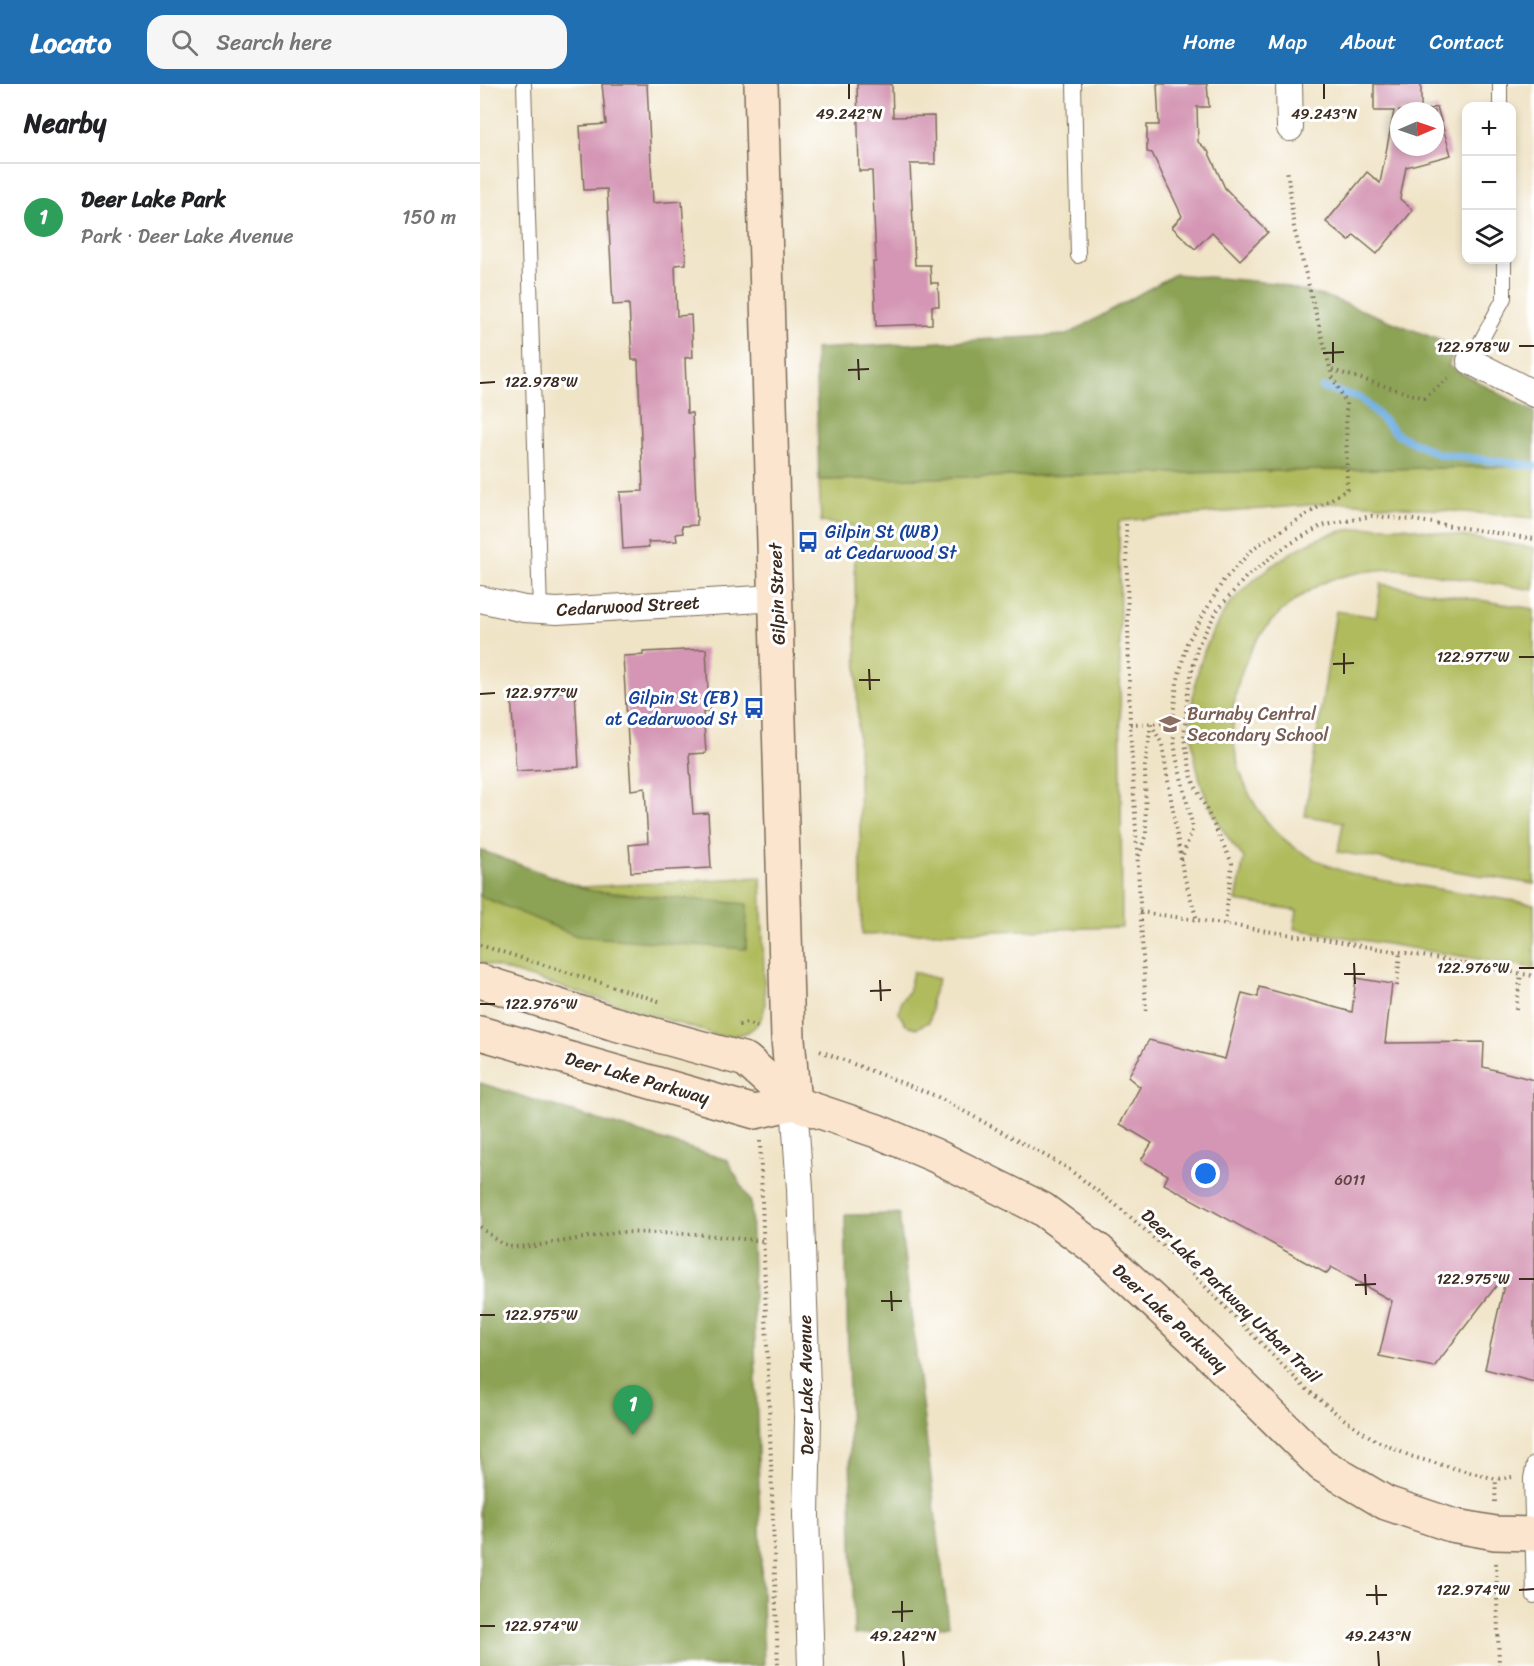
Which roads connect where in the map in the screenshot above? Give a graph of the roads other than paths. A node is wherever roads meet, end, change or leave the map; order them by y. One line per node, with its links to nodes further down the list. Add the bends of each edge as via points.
1 (525, 84): 14 (lane)
2 (761, 84): 12 (main road, Gilpin Street)
3 (1074, 84): 8 (lane)
4 (1289, 84): 7 (street)
5 (1500, 84): 6 (lane)
6 (1500, 102)
7 (1290, 128)
8 (1078, 256)
9 (1504, 264): 10 (lane, via 1504,298)
10 (1470, 361): 11 (street)
11 (1534, 394)
12 (777, 598): 14 (street, Cedarwood Street); 17 (main road, Gilpin Street, via 788,1039)
13 (480, 599): 14 (street, Cedarwood Street)
14 (540, 610)
15 (480, 981): 17 (main road, Deer Lake Parkway, via 612,1023 746,1059)
16 (480, 1033): 17 (main road, Deer Lake Parkway, via 755,1112)
17 (794, 1103): 19 (main road, Deer Lake Parkway, via 925,1151 1042,1209 1099,1251 1322,1465 1386,1503 1451,1525 1495,1533); 21 (street, Deer Lake Avenue, via 808,1406 806,1515)
18 (1534, 1464): 19 (lane)
19 (1533, 1534): 20 (lane)
20 (1534, 1596)
21 (811, 1666)

